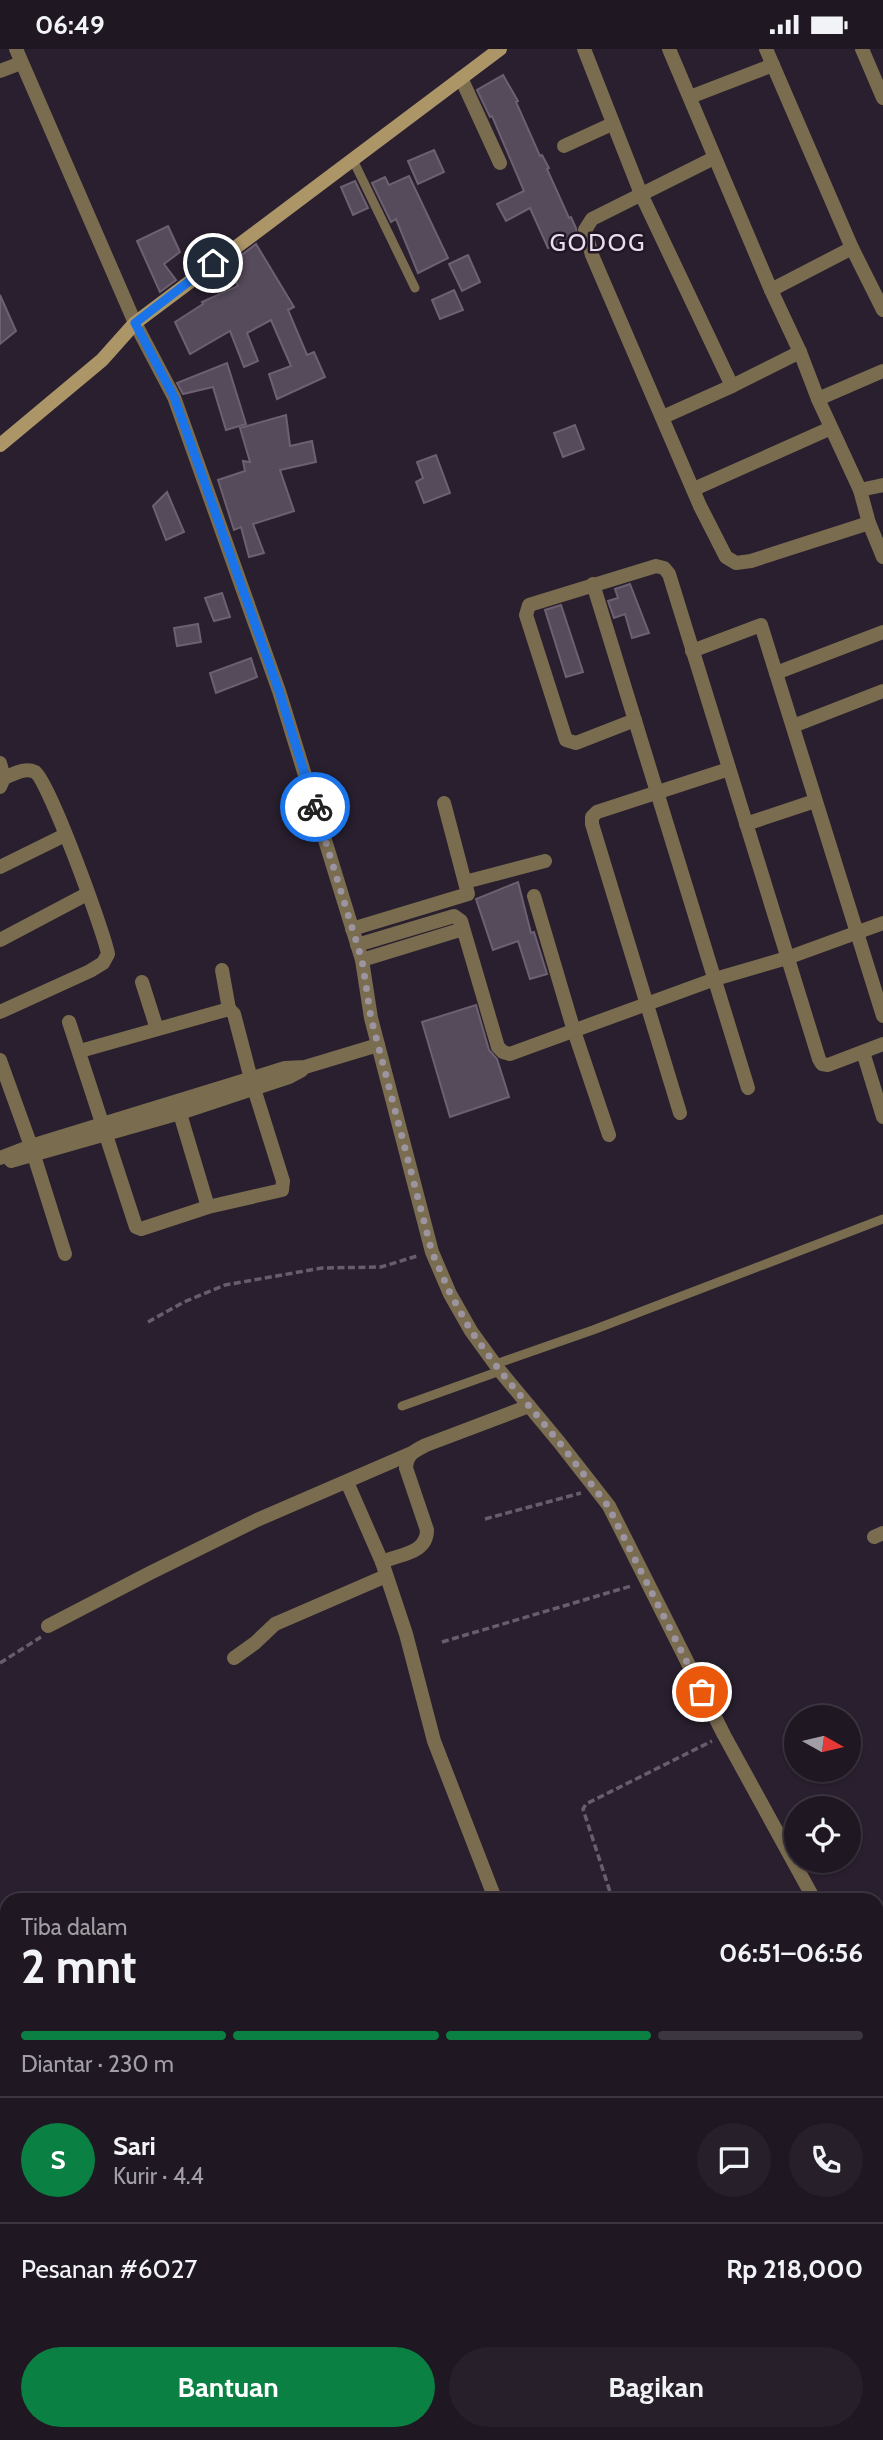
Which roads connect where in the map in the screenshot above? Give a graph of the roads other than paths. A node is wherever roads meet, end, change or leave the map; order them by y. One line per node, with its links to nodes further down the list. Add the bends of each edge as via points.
1 (500, 49): 9 (street)
2 (584, 49): 12 (street)
3 (669, 49): 10 (street)
4 (766, 49): 7 (street)
5 (862, 49): 11 (street)
6 (18, 56): 8 (street); 22 (street)
7 (773, 65): 10 (street); 18 (street)
8 (0, 71)
9 (461, 78): 15 (street); 16 (street)
10 (690, 97): 14 (street)
11 (883, 98)
12 (612, 124): 13 (street); 17 (street)
13 (564, 146)
14 (714, 158): 17 (street); 20 (street)
15 (352, 159): 19 (lane); 22 (street)
16 (500, 163)
17 (641, 194): 25 (street); 27 (street, via 592,219 585,230)
18 (852, 248): 20 (street); 21 (street)
19 (415, 288)
20 (771, 290): 23 (street)
21 (883, 310)
22 (135, 323): 29 (street, via 92,369); 56 (street, via 174,397 279,691)
23 (800, 352): 25 (street); 26 (street)
24 (883, 372): 26 (street)
25 (732, 386): 27 (street)
26 (818, 399): 28 (street)
27 (663, 417): 31 (street)
28 (831, 428): 31 (street); 32 (street)
29 (0, 445)
30 (883, 485): 32 (street)
31 (694, 489): 33 (street, via 726,557 736,563)
32 (860, 490): 33 (street)
33 (869, 523): 34 (street)
34 (883, 557)
35 (593, 584): 37 (street, via 656,566 664,568); 40 (street); 40 (street, via 528,605 526,615 566,740 576,743)
36 (883, 632): 38 (street)
37 (692, 650): 38 (street, via 761,625); 43 (street)
38 (776, 673): 41 (street)
39 (883, 691): 41 (street)
40 (635, 720): 45 (street)
41 (793, 726): 46 (street)
42 (0, 763): 44 (street)
43 (729, 769): 45 (street); 48 (street)
44 (2, 783): 49 (street, via 21,771 35,772 42,778)
45 (657, 792): 64 (street); 66 (street, via 592,817)
46 (815, 801): 48 (street); 58 (street)
47 (444, 803): 52 (street)
48 (746, 824): 61 (street)
49 (65, 835): 51 (street); 53 (street)
50 (545, 861): 52 (street)
51 (0, 867)
52 (465, 882): 56 (street, via 468,894)
53 (87, 894): 59 (street); 68 (street, via 108,951 106,961)
54 (534, 896): 72 (street)
55 (883, 923): 58 (street)
56 (352, 929): 60 (street)
57 (463, 929): 60 (street, via 454,916); 62 (street); 72 (street, via 500,1050 510,1054)
58 (857, 933): 61 (street); 69 (street)
59 (0, 940)
60 (357, 945): 62 (street)
61 (787, 957): 64 (street); 76 (street, via 822,1064)
62 (362, 960): 74 (street)
63 (222, 970): 67 (street)
64 (716, 979): 66 (street); 79 (street)
65 (142, 982): 71 (street)
66 (647, 1004): 72 (street); 81 (street)
67 (229, 1009): 71 (street); 78 (street)
68 (0, 1012)
69 (883, 1016)
70 (69, 1022): 75 (street)
71 (157, 1028): 75 (street)
72 (574, 1031): 84 (street)
73 (883, 1044): 76 (street)
74 (378, 1045): 78 (street); 91 (street, via 432,1252 471,1331)
75 (80, 1051): 83 (street)
76 (863, 1052): 82 (street)
77 (0, 1060): 85 (street)
78 (252, 1084): 80 (street); 88 (street, via 282,1190)
79 (748, 1088)
80 (179, 1108): 83 (street); 88 (street)
81 (680, 1113)
82 (883, 1117)
83 (105, 1129): 85 (street); 88 (street, via 138,1229)
84 (609, 1135)
85 (32, 1151): 86 (street); 87 (street); 90 (street)
86 (0, 1157)
87 (0, 1163)
88 (208, 1207)
89 (883, 1219): 91 (lane)
90 (65, 1254)
91 (498, 1368): 92 (lane); 93 (street)
92 (402, 1406)
93 (529, 1406): 94 (street); 100 (street, via 608,1506)
94 (412, 1453): 95 (street); 96 (street, via 406,1468 427,1539)
95 (347, 1482): 96 (street); 97 (street, via 221,1538)
96 (384, 1569): 98 (street, via 275,1624); 99 (street, via 433,1741)
97 (48, 1626)
98 (234, 1658)
99 (493, 1893)
100 (811, 1893)

